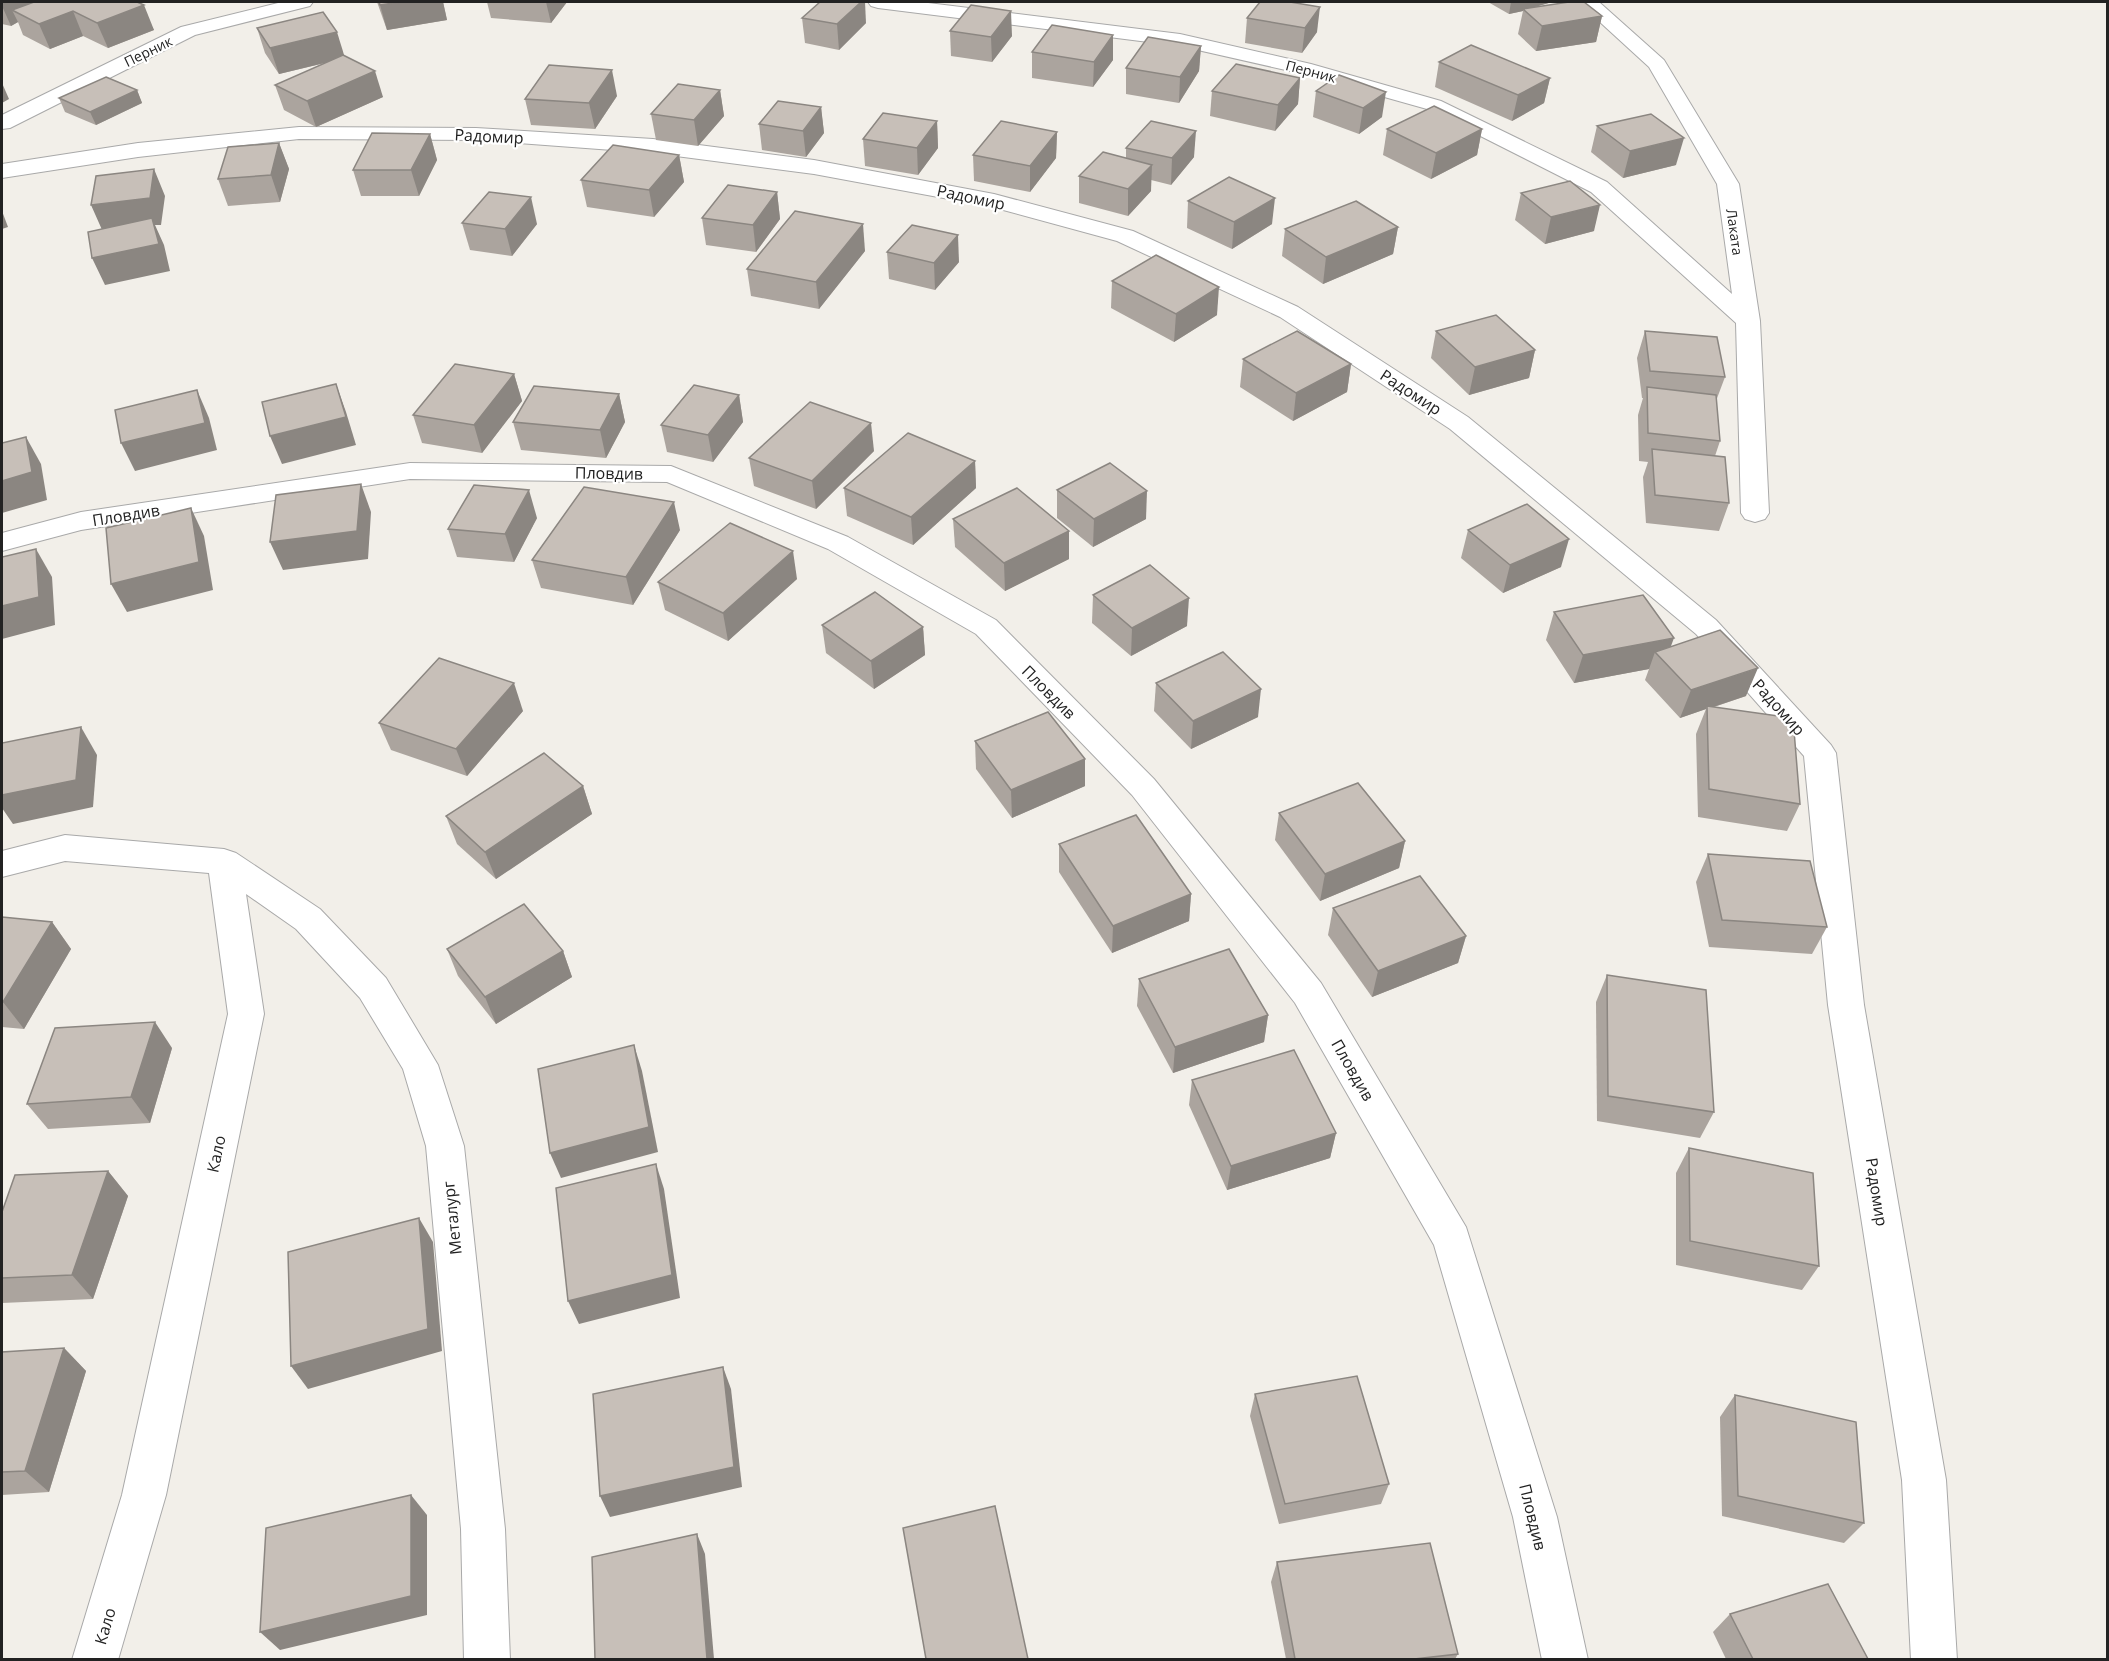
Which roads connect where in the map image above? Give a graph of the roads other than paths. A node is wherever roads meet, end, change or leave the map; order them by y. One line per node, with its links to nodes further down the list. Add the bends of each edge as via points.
1 (303, 2): 4 (street, Перник, via 188,31)
2 (878, 2): 6 (street, Перник, via 1180,40 1304,68 1434,105 1599,187)
3 (1588, 2): 6 (street, Лаката, via 1657,64 1728,184)
4 (2, 123)
5 (2, 171): 14 (street, Радомир, via 138,150 299,133 476,134 653,146 814,167 994,201 1125,236 1289,312 1459,423 1706,627 1820,753 1846,1005 1924,1480)
6 (1748, 321): 7 (street, Лаката)
7 (1755, 513)
8 (2, 543): 13 (street, Пловдив, via 81,521 410,471 670,474 838,543 986,627 1143,787 1308,993 1452,1240 1535,1517)
9 (224, 862): 10 (street, via 64,848); 11 (street, Кало, via 246,1014 144,1495); 12 (street, Металург, via 308,920 372,988 420,1065 445,1146 483,1529)
10 (2, 864)
11 (95, 1659)
12 (487, 1659)
13 (1565, 1659)
14 (1934, 1659)

